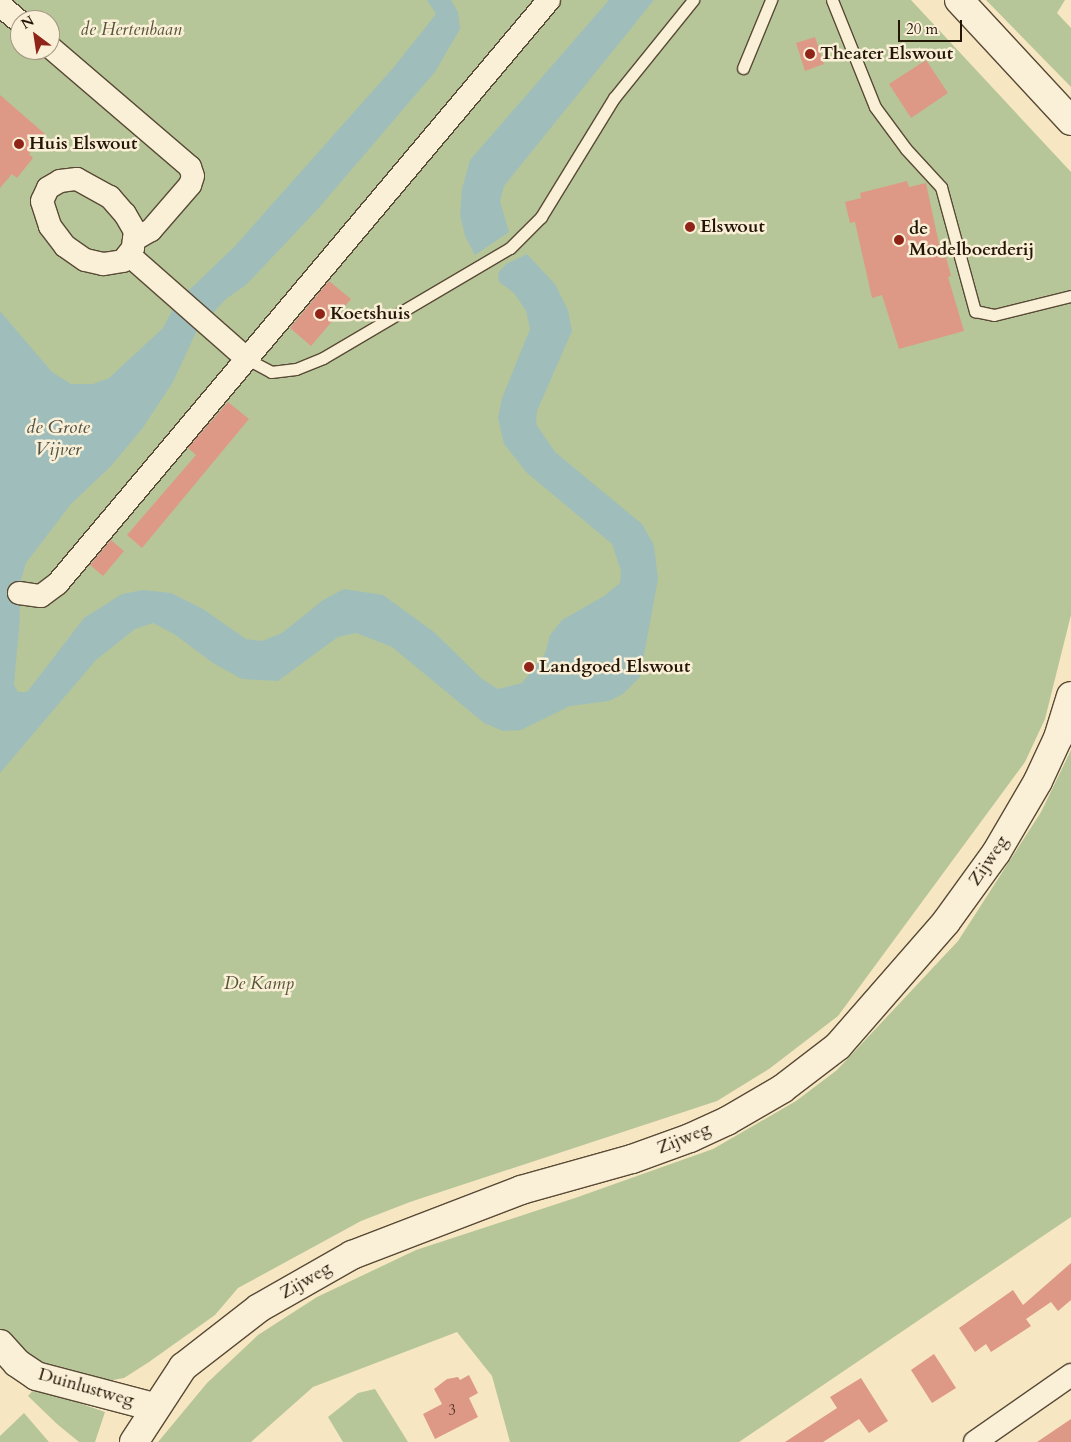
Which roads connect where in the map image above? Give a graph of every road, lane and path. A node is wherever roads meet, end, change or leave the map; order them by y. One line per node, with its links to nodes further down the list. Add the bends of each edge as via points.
1 (549, 0): 10 (street)
2 (693, 0): 10 (lane, via 614,98 541,218 510,248 323,358 296,369 271,372)
3 (771, 0): 7 (lane)
4 (832, 0): 9 (lane, via 875,108 906,150 941,187 975,311 994,315)
5 (959, 0): 8 (street)
6 (60, 56): 10 (street, via 190,167 193,176 190,185 132,248 181,300)
7 (743, 68)
8 (1071, 121)
9 (1071, 296)
10 (247, 359): 11 (street, via 49,592 35,598)
11 (19, 593)
12 (1071, 696): 15 (street, Zijweg, via 1058,738 1038,781 996,853 946,922 838,1046 782,1088 727,1122 690,1138 632,1159 520,1190 352,1255 259,1308 224,1333 183,1367)
13 (0, 1344): 15 (street, Duinlustweg, via 17,1363 36,1376)
14 (1071, 1375): 17 (street)
15 (154, 1407): 16 (street, Zijweg)
16 (134, 1442)
17 (975, 1442)

